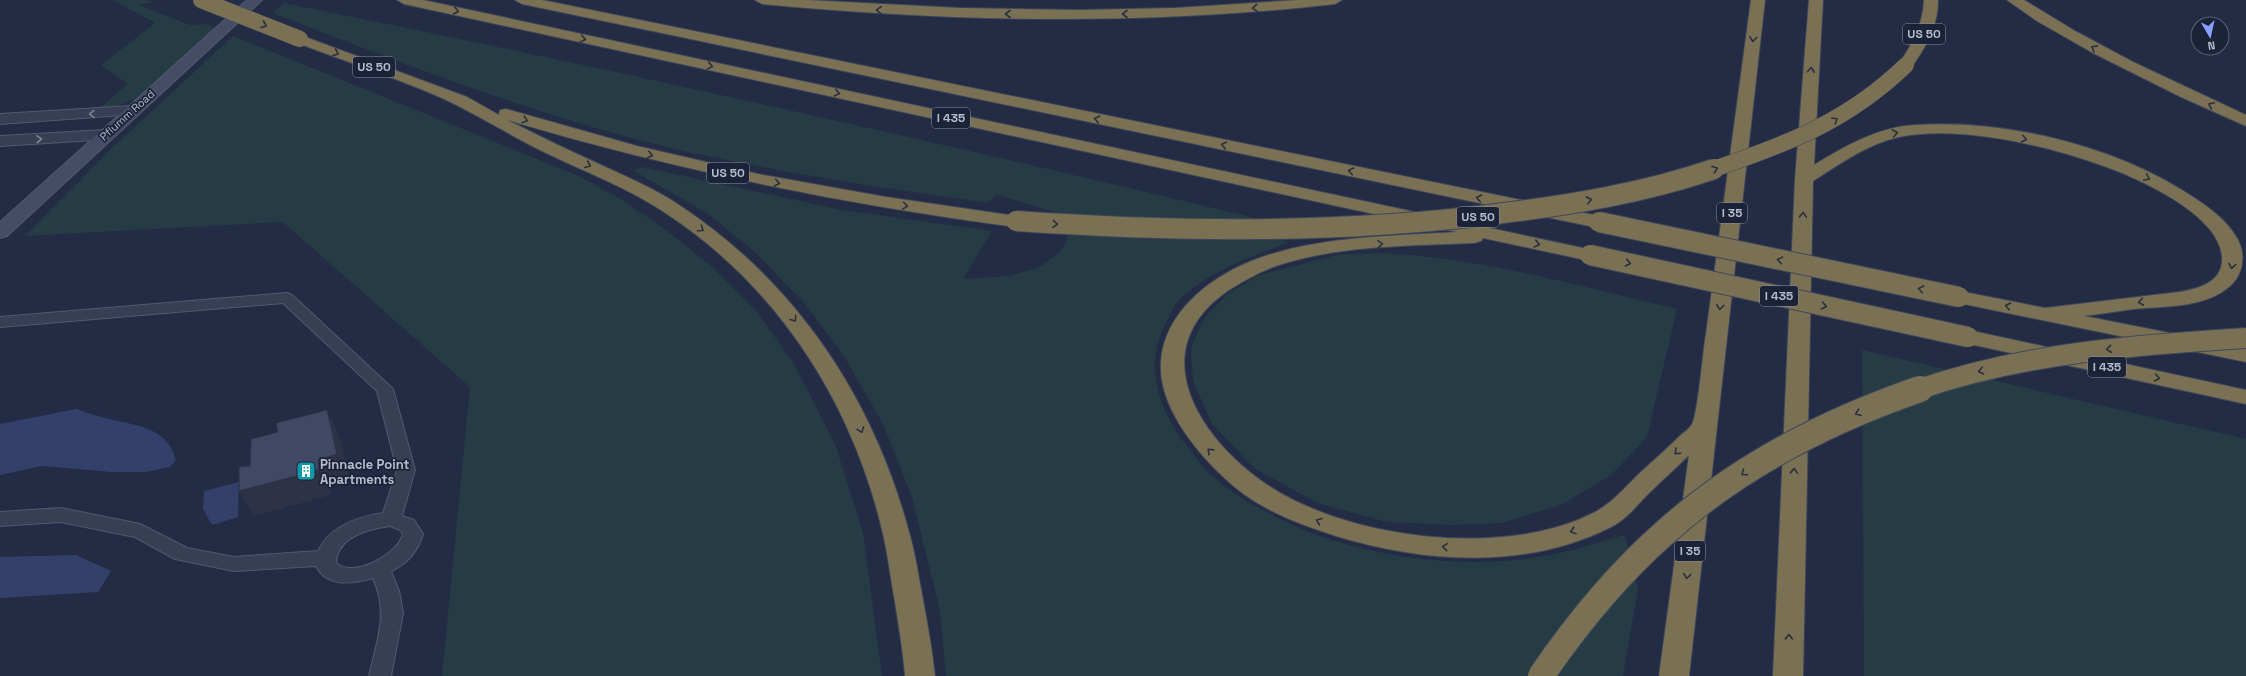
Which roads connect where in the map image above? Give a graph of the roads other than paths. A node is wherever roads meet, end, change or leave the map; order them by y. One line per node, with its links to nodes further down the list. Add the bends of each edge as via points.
1 (201, 0): 11 (highway, US 50, one-way to 11, bridge)
2 (255, 0): 12 (main road, Pflumm Road)
3 (404, 0): 19 (highway, I 435, one-way to 19)
4 (522, 0): 20 (highway, I 435, one-way to 4, bridge)
5 (762, 0): 6 (highway, one-way to 5, via 1177,13 1047,14 925,12)
6 (1335, 0)
7 (1758, 0): 25 (highway, I 35, one-way to 25)
8 (1816, 0): 17 (highway, one-way to 8)
9 (1931, 0): 11 (highway, US 50, one-way to 9, bridge, via 578,136 738,176 852,198 1016,221 1156,231 1321,230 1404,225 1564,205 1662,185 1773,149 1826,126 1862,104 1887,84 1906,65 1920,45 1932,11)
10 (2014, 0): 14 (highway, one-way to 10, via 2113,58)
11 (448, 95): 31 (highway, one-way to 31, via 553,150 636,187 674,210 707,233 736,258 786,307 833,374 858,422 875,468 893,519 911,611)
12 (130, 111): 13 (street, one-way to 13); 15 (main road, Pflumm Road)
13 (0, 118)
14 (2246, 122)
15 (105, 135): 16 (street, one-way to 15); 18 (main road, Pflumm Road)
16 (0, 141)
17 (1804, 179): 20 (highway, one-way to 20, via 1858,145 1895,133 1913,130 1952,130 2009,136 2074,151 2144,177 2192,204 2218,226 2228,240 2233,262 2230,273 2224,282 2211,290 2179,298); 34 (highway, one-way to 17)
18 (0, 232)
19 (1499, 236): 24 (highway, I 435, one-way to 24, bridge); 25 (highway, one-way to 19, via 1609,516 1583,528 1522,544 1449,548 1368,536 1327,524 1290,509 1257,490 1226,467 1204,446 1179,401 1173,379 1172,359 1175,339 1186,318 1202,299 1222,283 1268,262 1313,250)
20 (2046, 314): 23 (highway, I 435)
21 (0, 322): 27 (lane, via 287,298 384,390 406,470)
22 (2246, 338): 32 (highway, one-way to 32, bridge, via 2101,350 2020,363 1966,375 1905,394 1838,420 1767,457 1713,494 1661,535 1615,581 1559,649)
23 (2246, 355)
24 (2246, 397)
25 (1706, 426): 33 (highway, I 35, one-way to 33)
26 (0, 519): 28 (lane, via 61,515 140,531 182,554 234,564)
27 (391, 519): 28 (lane, via 363,524 348,531 336,540); 29 (lane, via 403,521 410,526 413,534 409,546 401,556)
28 (324, 558): 29 (lane, via 326,566 336,575 349,576)
29 (380, 570): 30 (lane, via 389,591 393,613)
30 (380, 676)
31 (920, 676)
32 (1541, 676)
33 (1674, 676)
34 (1788, 676)

